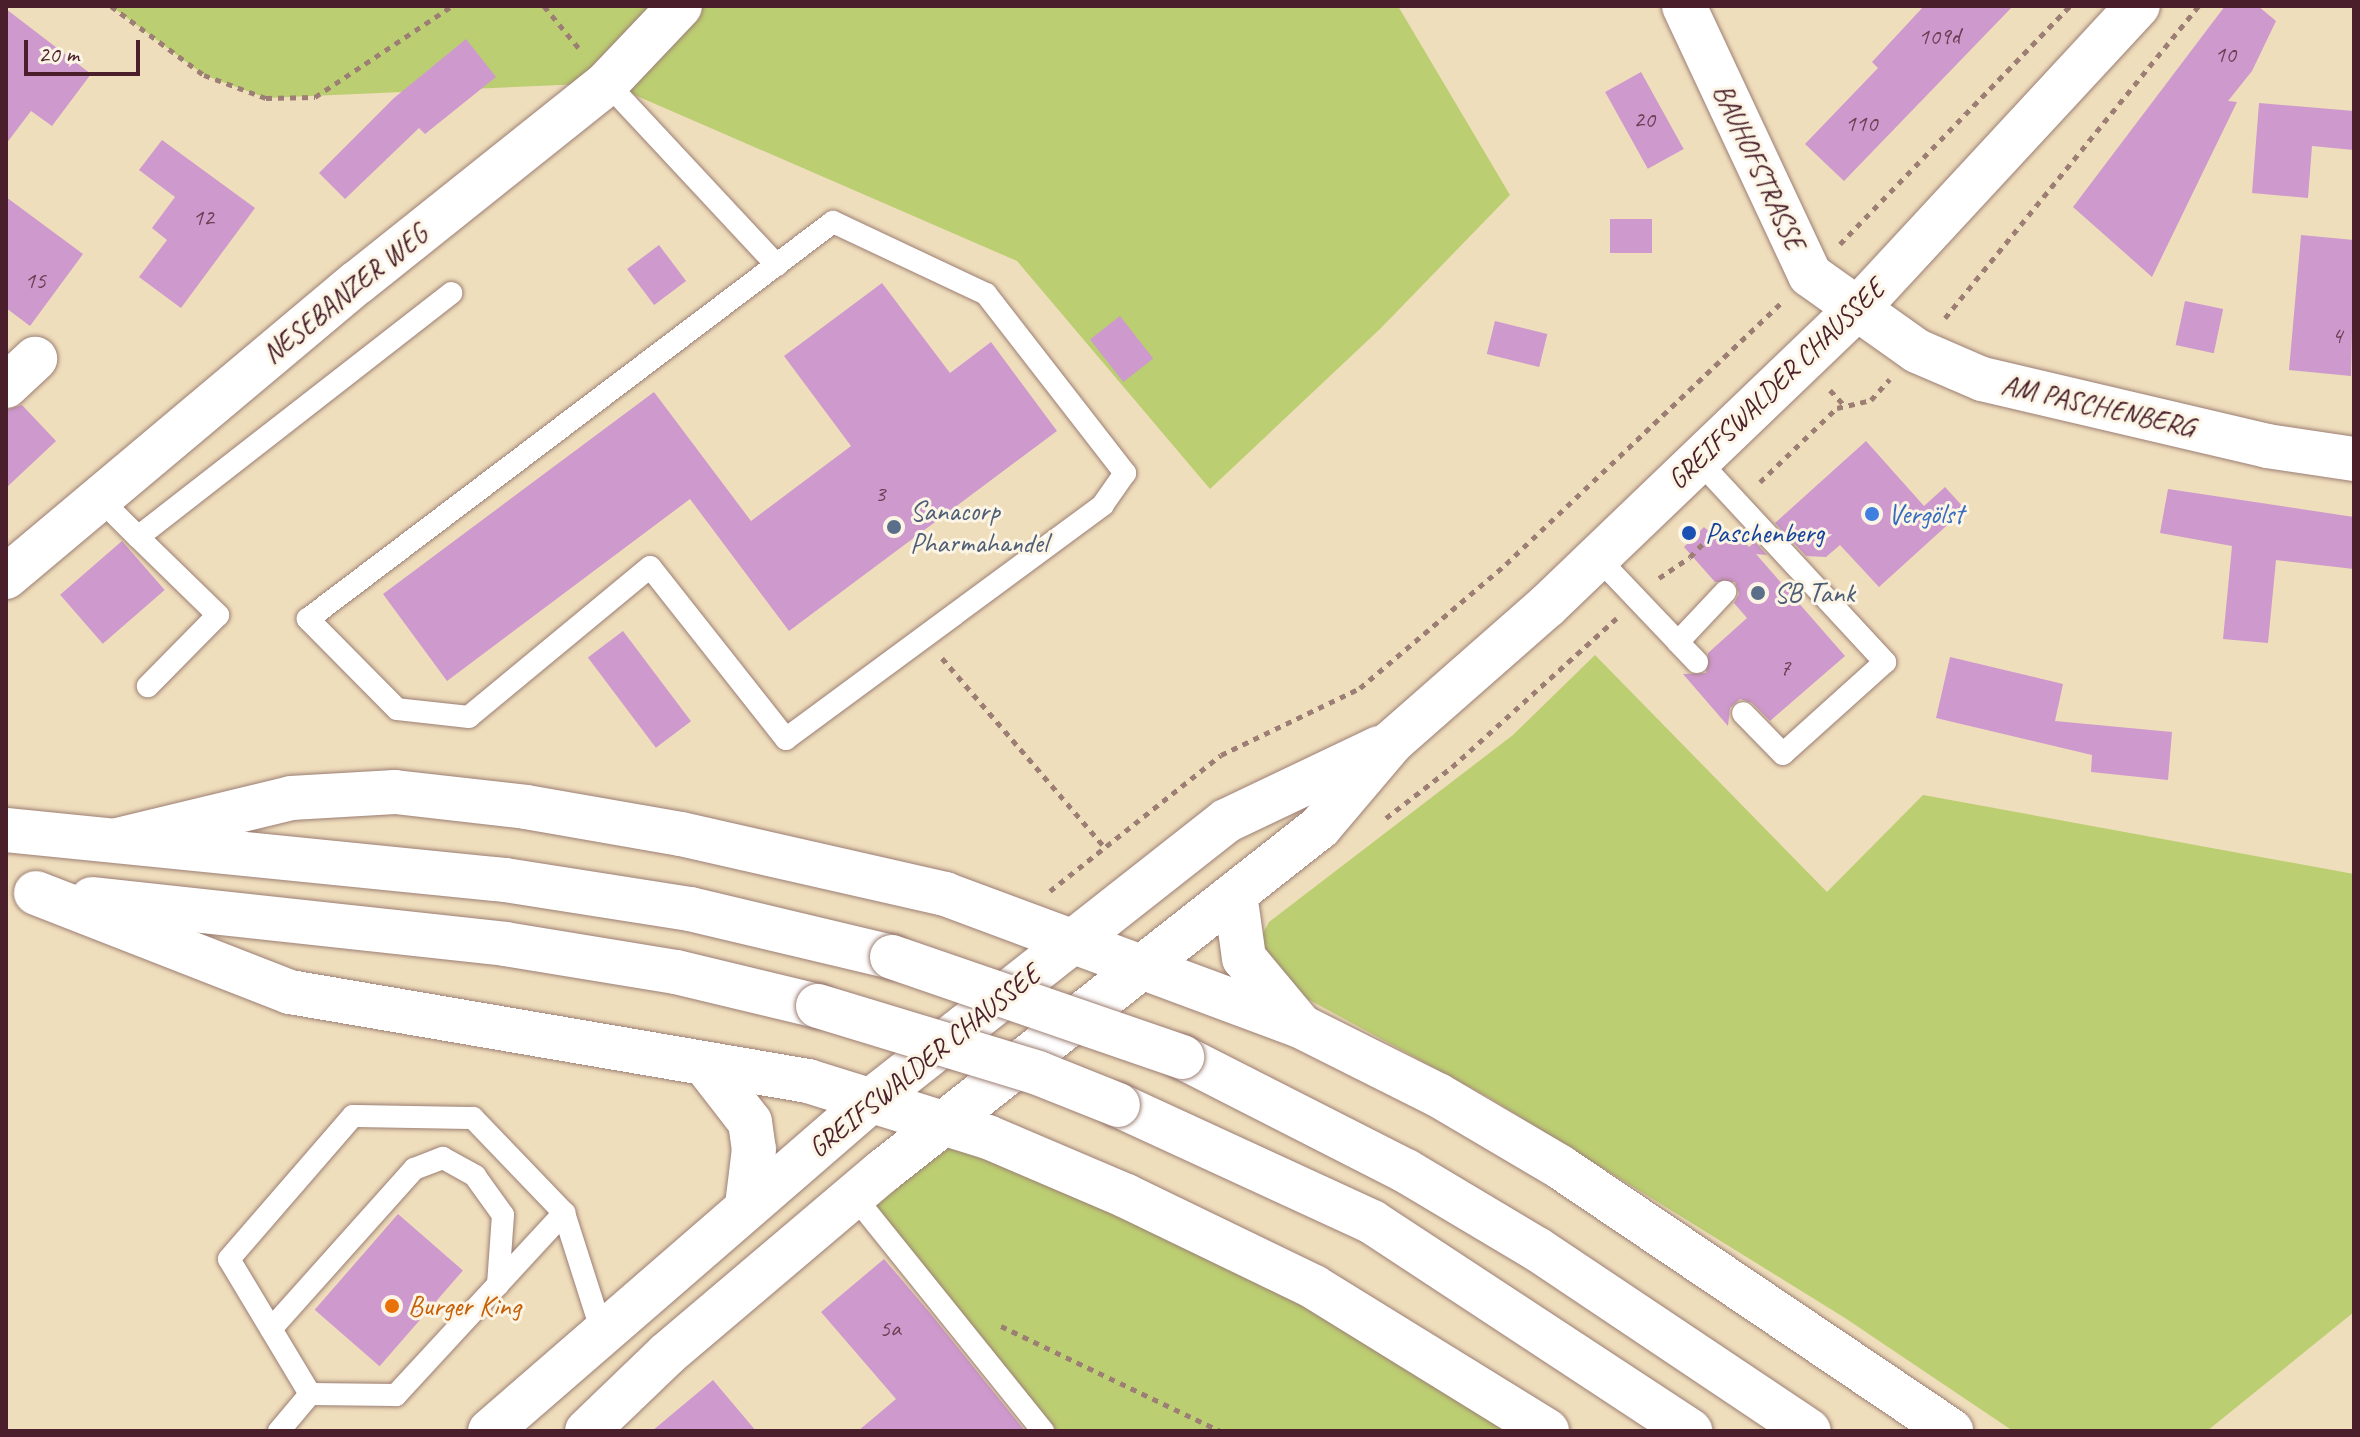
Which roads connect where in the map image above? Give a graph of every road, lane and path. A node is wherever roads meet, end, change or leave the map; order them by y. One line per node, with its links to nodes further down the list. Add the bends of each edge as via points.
1 (111, 6): 2 (path, via 204,75 266,98 315,97)
2 (452, 6)
3 (544, 6): 9 (path)
4 (680, 6): 9 (main road, NESEBANZER WEG)
5 (1684, 6): 11 (main road, BAUHOFSTRASSE)
6 (2070, 6): 11 (path)
7 (2138, 6): 13 (main road, GREIFSWALDER CHAUSSEE)
8 (2199, 6): 14 (path)
9 (607, 83): 10 (lane); 17 (main road, NESEBANZER WEG)
10 (777, 265): 23 (lane, via 833,222 986,294 1125,473 1103,505); 23 (lane, via 308,619 397,709 469,717 650,567 786,739)
11 (1810, 275): 13 (main road, BAUHOFSTRASSE); 23 (path, via 1506,564 1360,688 1221,755 1103,845)
12 (451, 293): 19 (lane)
13 (1858, 308): 14 (main road, AM PASCHENBERG); 15 (main road, GREIFSWALDER CHAUSSEE)
14 (1917, 351): 16 (main road, AM PASCHENBERG, via 1982,379 2267,446); 18 (path, via 1871,400 1837,408)
15 (1697, 459): 18 (lane); 20 (main road, GREIFSWALDER CHAUSSEE)
16 (2354, 459)
17 (99, 498): 19 (lane); 21 (main road, NESEBANZER WEG)
18 (1739, 503): 27 (lane, via 1769,552 1885,662 1783,754)
19 (138, 537): 26 (lane, via 218,615)
20 (1597, 557): 24 (lane); 28 (main road, GREIFSWALDER CHAUSSEE)
21 (6, 577)
22 (1725, 592): 24 (lane)
23 (924, 637)
24 (1678, 642): 25 (lane)
25 (1697, 662)
26 (148, 686)
27 (1743, 713)
28 (1392, 742): 32 (main road, GREIFSWALDER CHAUSSEE, via 1320,827); 33 (main road, GREIFSWALDER CHAUSSEE, via 1226,821)
29 (6, 830): 30 (main road)
30 (118, 840): 33 (main road, via 291,798 395,792 526,807 738,846 945,894); 54 (main road, bridge, via 594,893 690,909 892,957 1182,1057 1432,1186 1537,1249)
31 (21, 892): 36 (main road, via 290,992); 53 (main road, bridge, via 505,944 676,972 818,1006 1038,1073 1372,1222)
32 (1235, 894): 34 (main road, GREIFSWALDER CHAUSSEE); 35 (main road, via 1244,958)
33 (1074, 940): 34 (main road); 37 (main road, GREIFSWALDER CHAUSSEE)
34 (1145, 967): 35 (main road); 38 (main road, GREIFSWALDER CHAUSSEE)
35 (1300, 1026): 55 (main road, via 1438,1095 1560,1167)
36 (705, 1064): 37 (main road); 40 (main road, via 750,1122 754,1149)
37 (874, 1098): 38 (main road); 40 (main road, GREIFSWALDER CHAUSSEE)
38 (944, 1122): 39 (main road, GREIFSWALDER CHAUSSEE); 52 (main road, via 1126,1196 1314,1287)
39 (854, 1196): 49 (main road, GREIFSWALDER CHAUSSEE, via 667,1354); 50 (lane)
40 (747, 1205): 45 (main road, GREIFSWALDER CHAUSSEE)
41 (564, 1213): 42 (lane); 44 (lane, via 473,1118 353,1116 229,1259); 45 (lane)
42 (498, 1285): 44 (lane, via 503,1215 475,1176 443,1158 414,1169); 46 (lane, via 396,1395)
43 (990, 1321): 51 (path)
44 (271, 1329): 46 (lane)
45 (603, 1335): 48 (main road, GREIFSWALDER CHAUSSEE)
46 (310, 1394): 47 (lane)
47 (279, 1431)
48 (490, 1431)
49 (587, 1431)
50 (1043, 1431)
51 (1220, 1431)
52 (1547, 1431)
53 (1690, 1431)
54 (1809, 1431)
55 (1951, 1431)

